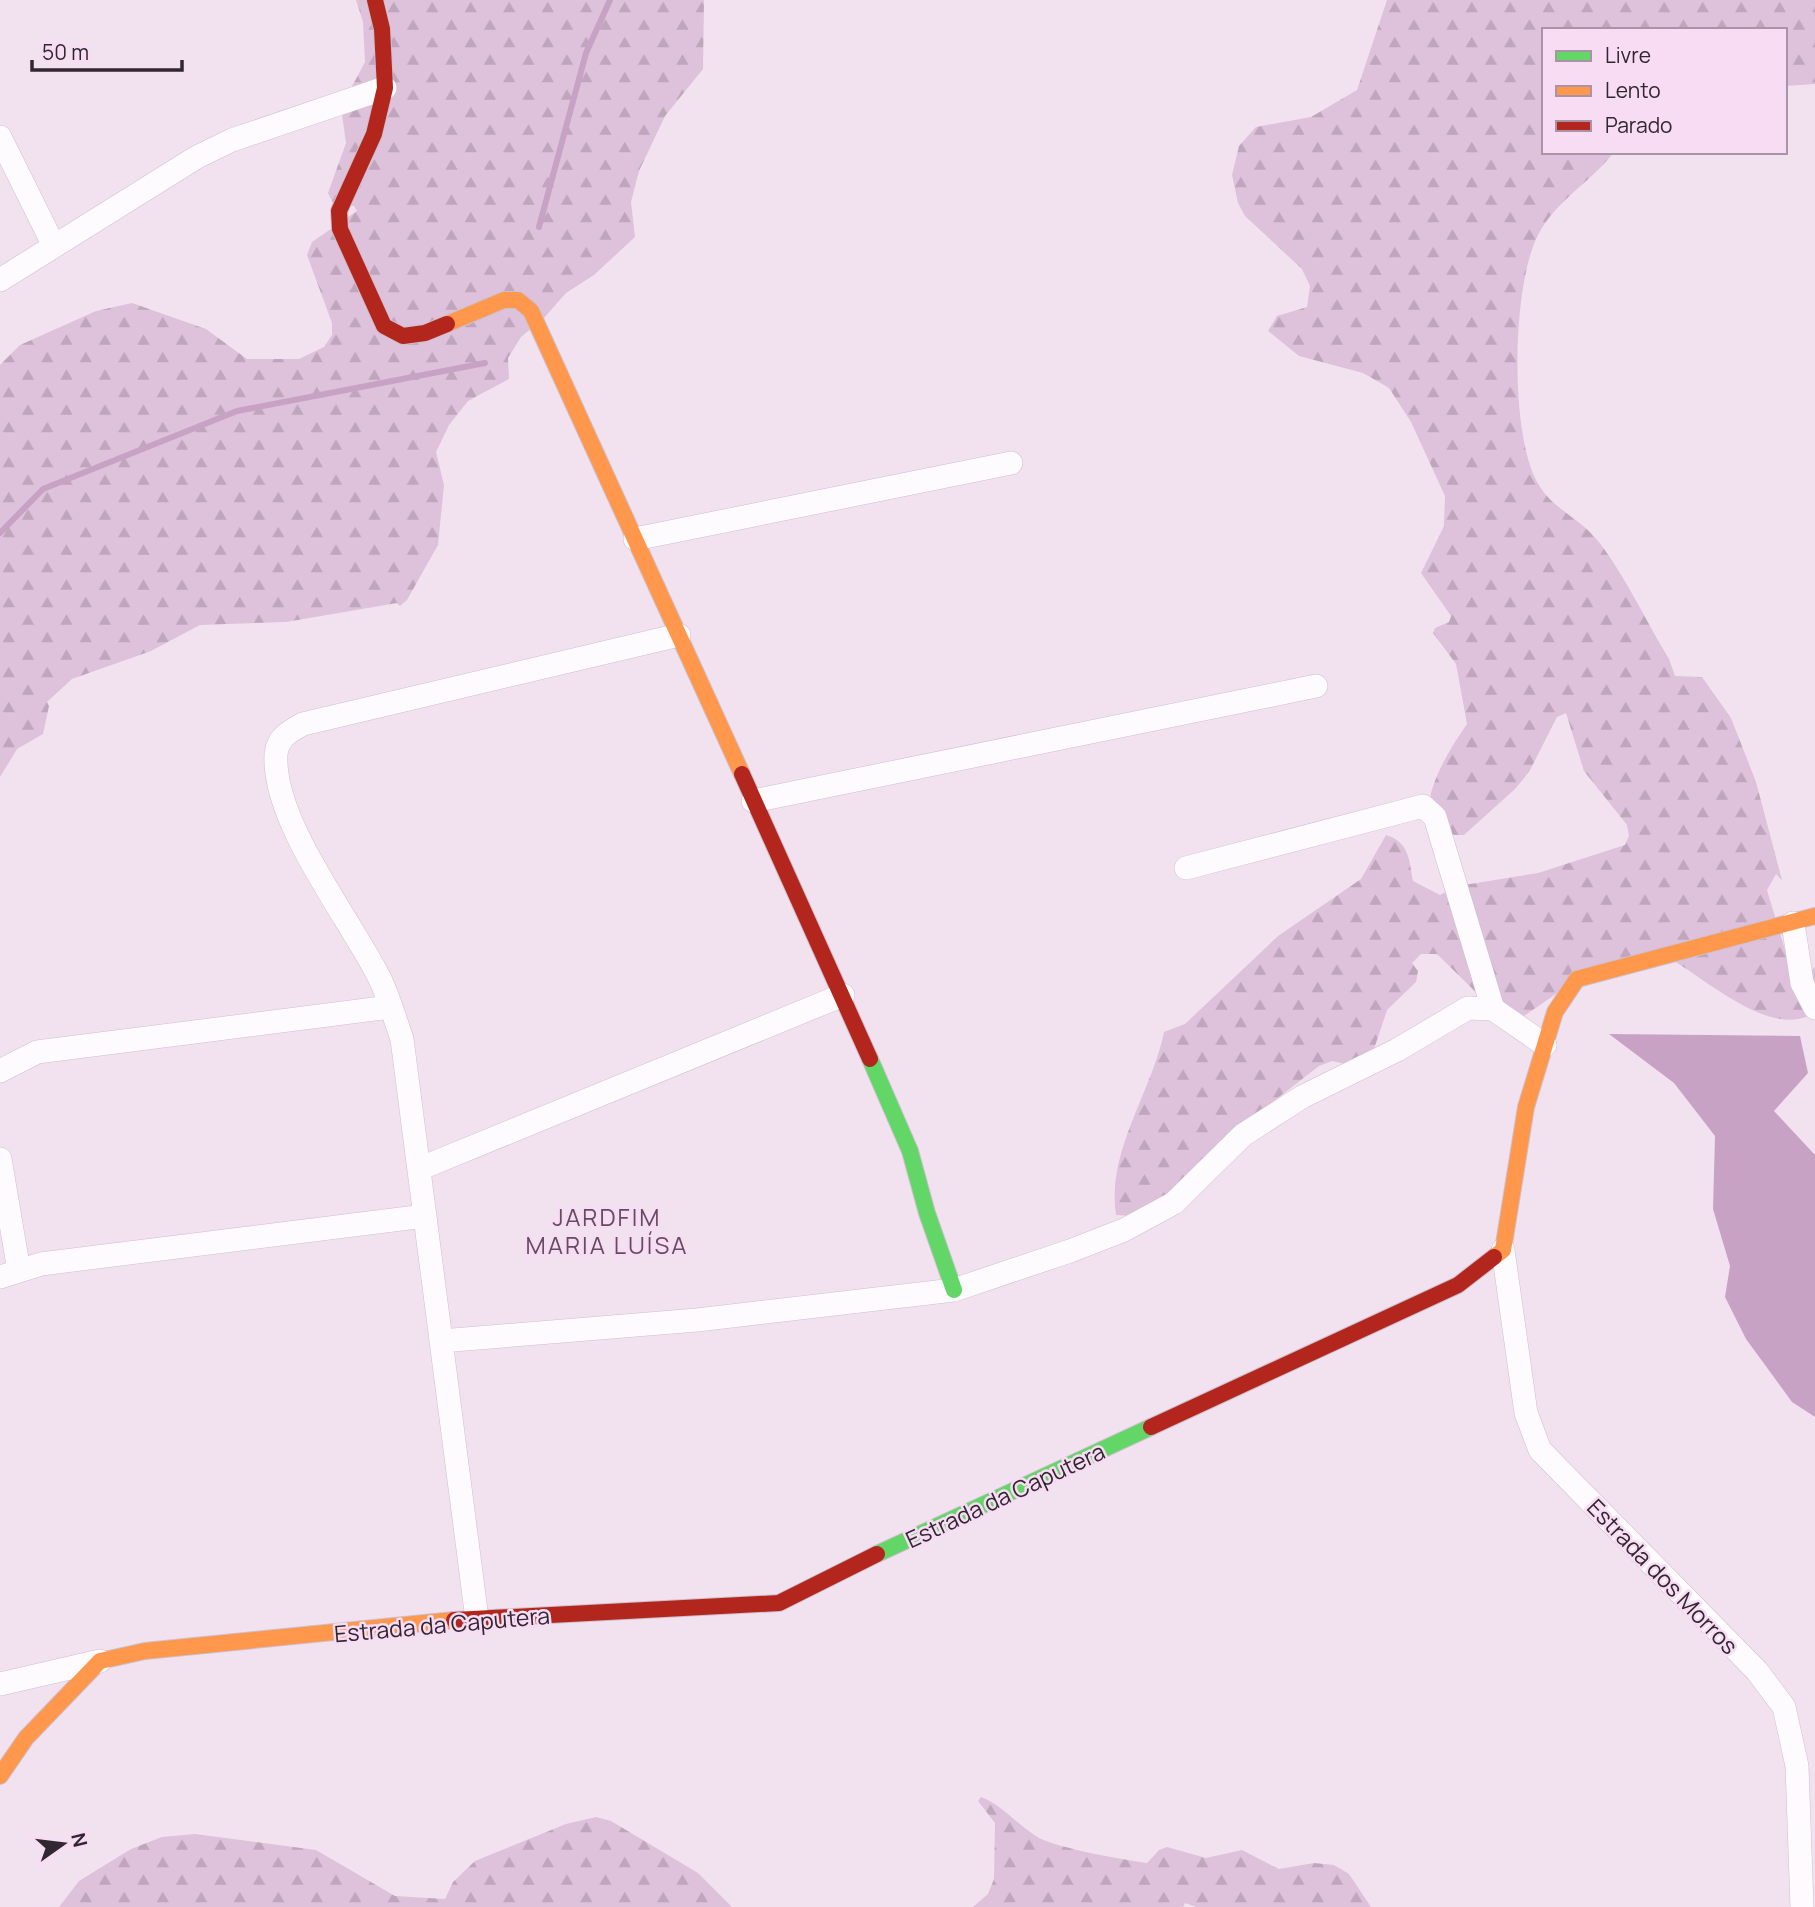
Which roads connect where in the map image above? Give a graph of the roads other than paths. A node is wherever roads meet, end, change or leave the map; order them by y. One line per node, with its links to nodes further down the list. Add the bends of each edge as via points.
1 (375, 0): 2 (street, via 382,29)
2 (385, 88): 4 (street, via 232,140); 7 (street, via 374,134 339,211 340,229 384,326 403,336 425,333 504,300 525,305)
3 (0, 137): 4 (street)
4 (54, 246): 5 (street)
5 (0, 279)
6 (1012, 463): 7 (street)
7 (635, 539): 8 (street)
8 (679, 635): 10 (street); 14 (street, via 303,724 284,734 276,751 278,778 297,834 381,980)
9 (1316, 686): 10 (street)
10 (753, 801): 13 (street)
11 (1186, 868): 16 (street, via 1423,806 1435,817)
12 (1804, 920): 15 (street, via 1802,983); 17 (street, via 1577,979 1555,1012)
13 (843, 995): 20 (street); 24 (street, via 910,1151)
14 (390, 1007): 18 (street, via 37,1052); 20 (street, via 402,1039)
15 (1815, 1008)
16 (1493, 1009): 17 (street); 24 (street, via 1468,1008 1302,1097 1243,1135 1174,1203 1124,1230)
17 (1545, 1045): 22 (street, via 1526,1107)
18 (0, 1071)
19 (0, 1160): 23 (street)
20 (419, 1169): 21 (street)
21 (425, 1216): 23 (street, via 153,1248 41,1264); 25 (street)
22 (1503, 1250): 26 (street, Estrada da Caputera, via 1458,1285 779,1602); 30 (street, Estrada dos Morros, via 1526,1413 1541,1450 1757,1671 1784,1707 1797,1766)
23 (10, 1274)
24 (954, 1290): 25 (street, via 696,1320)
25 (441, 1341): 26 (street)
26 (477, 1619): 27 (street, Estrada da Caputera, via 145,1651)
27 (100, 1661): 28 (street); 29 (street, via 26,1738)
28 (0, 1684)
29 (0, 1776)
30 (1802, 1907)

